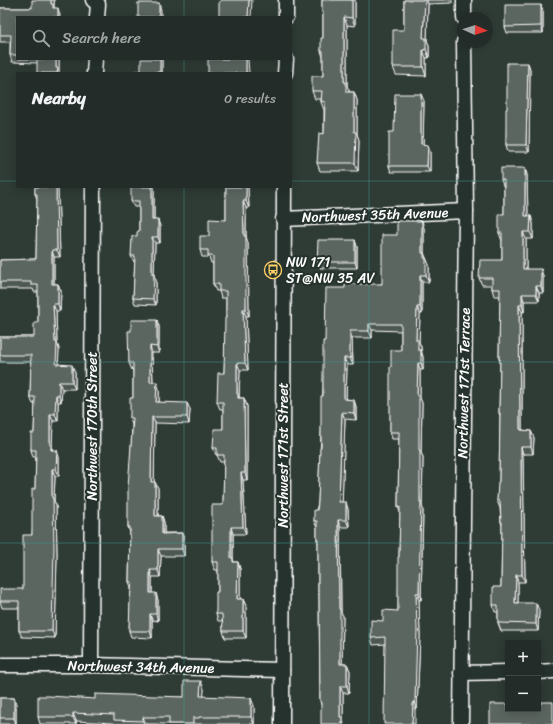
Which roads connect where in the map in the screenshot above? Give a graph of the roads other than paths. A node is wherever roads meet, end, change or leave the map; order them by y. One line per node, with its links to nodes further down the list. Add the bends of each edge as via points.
1 (93, 0): 5 (street, via 98,4)
2 (286, 0): 6 (street)
3 (464, 0): 4 (street)
4 (464, 12)
5 (97, 16)
6 (286, 16)
7 (464, 48): 12 (street, Northwest 171st Terrace)
8 (286, 60): 9 (street)
9 (285, 72)
10 (94, 188): 15 (street, Northwest 170th Street)
11 (284, 188): 13 (street, Northwest 171st Street)
12 (466, 211): 13 (street, Northwest 35th Avenue); 20 (street, Northwest 171st Terrace)
13 (284, 219): 16 (street, Northwest 171st Street)
14 (0, 665): 15 (street, Northwest 34th Avenue)
15 (91, 665): 16 (street, Northwest 34th Avenue)
16 (282, 670): 21 (street, Northwest 171st Street)
17 (553, 671): 19 (street)
18 (505, 672): 20 (street)
19 (541, 672)
20 (461, 673): 22 (street, Northwest 171st Terrace)
21 (282, 724)
22 (460, 724)

